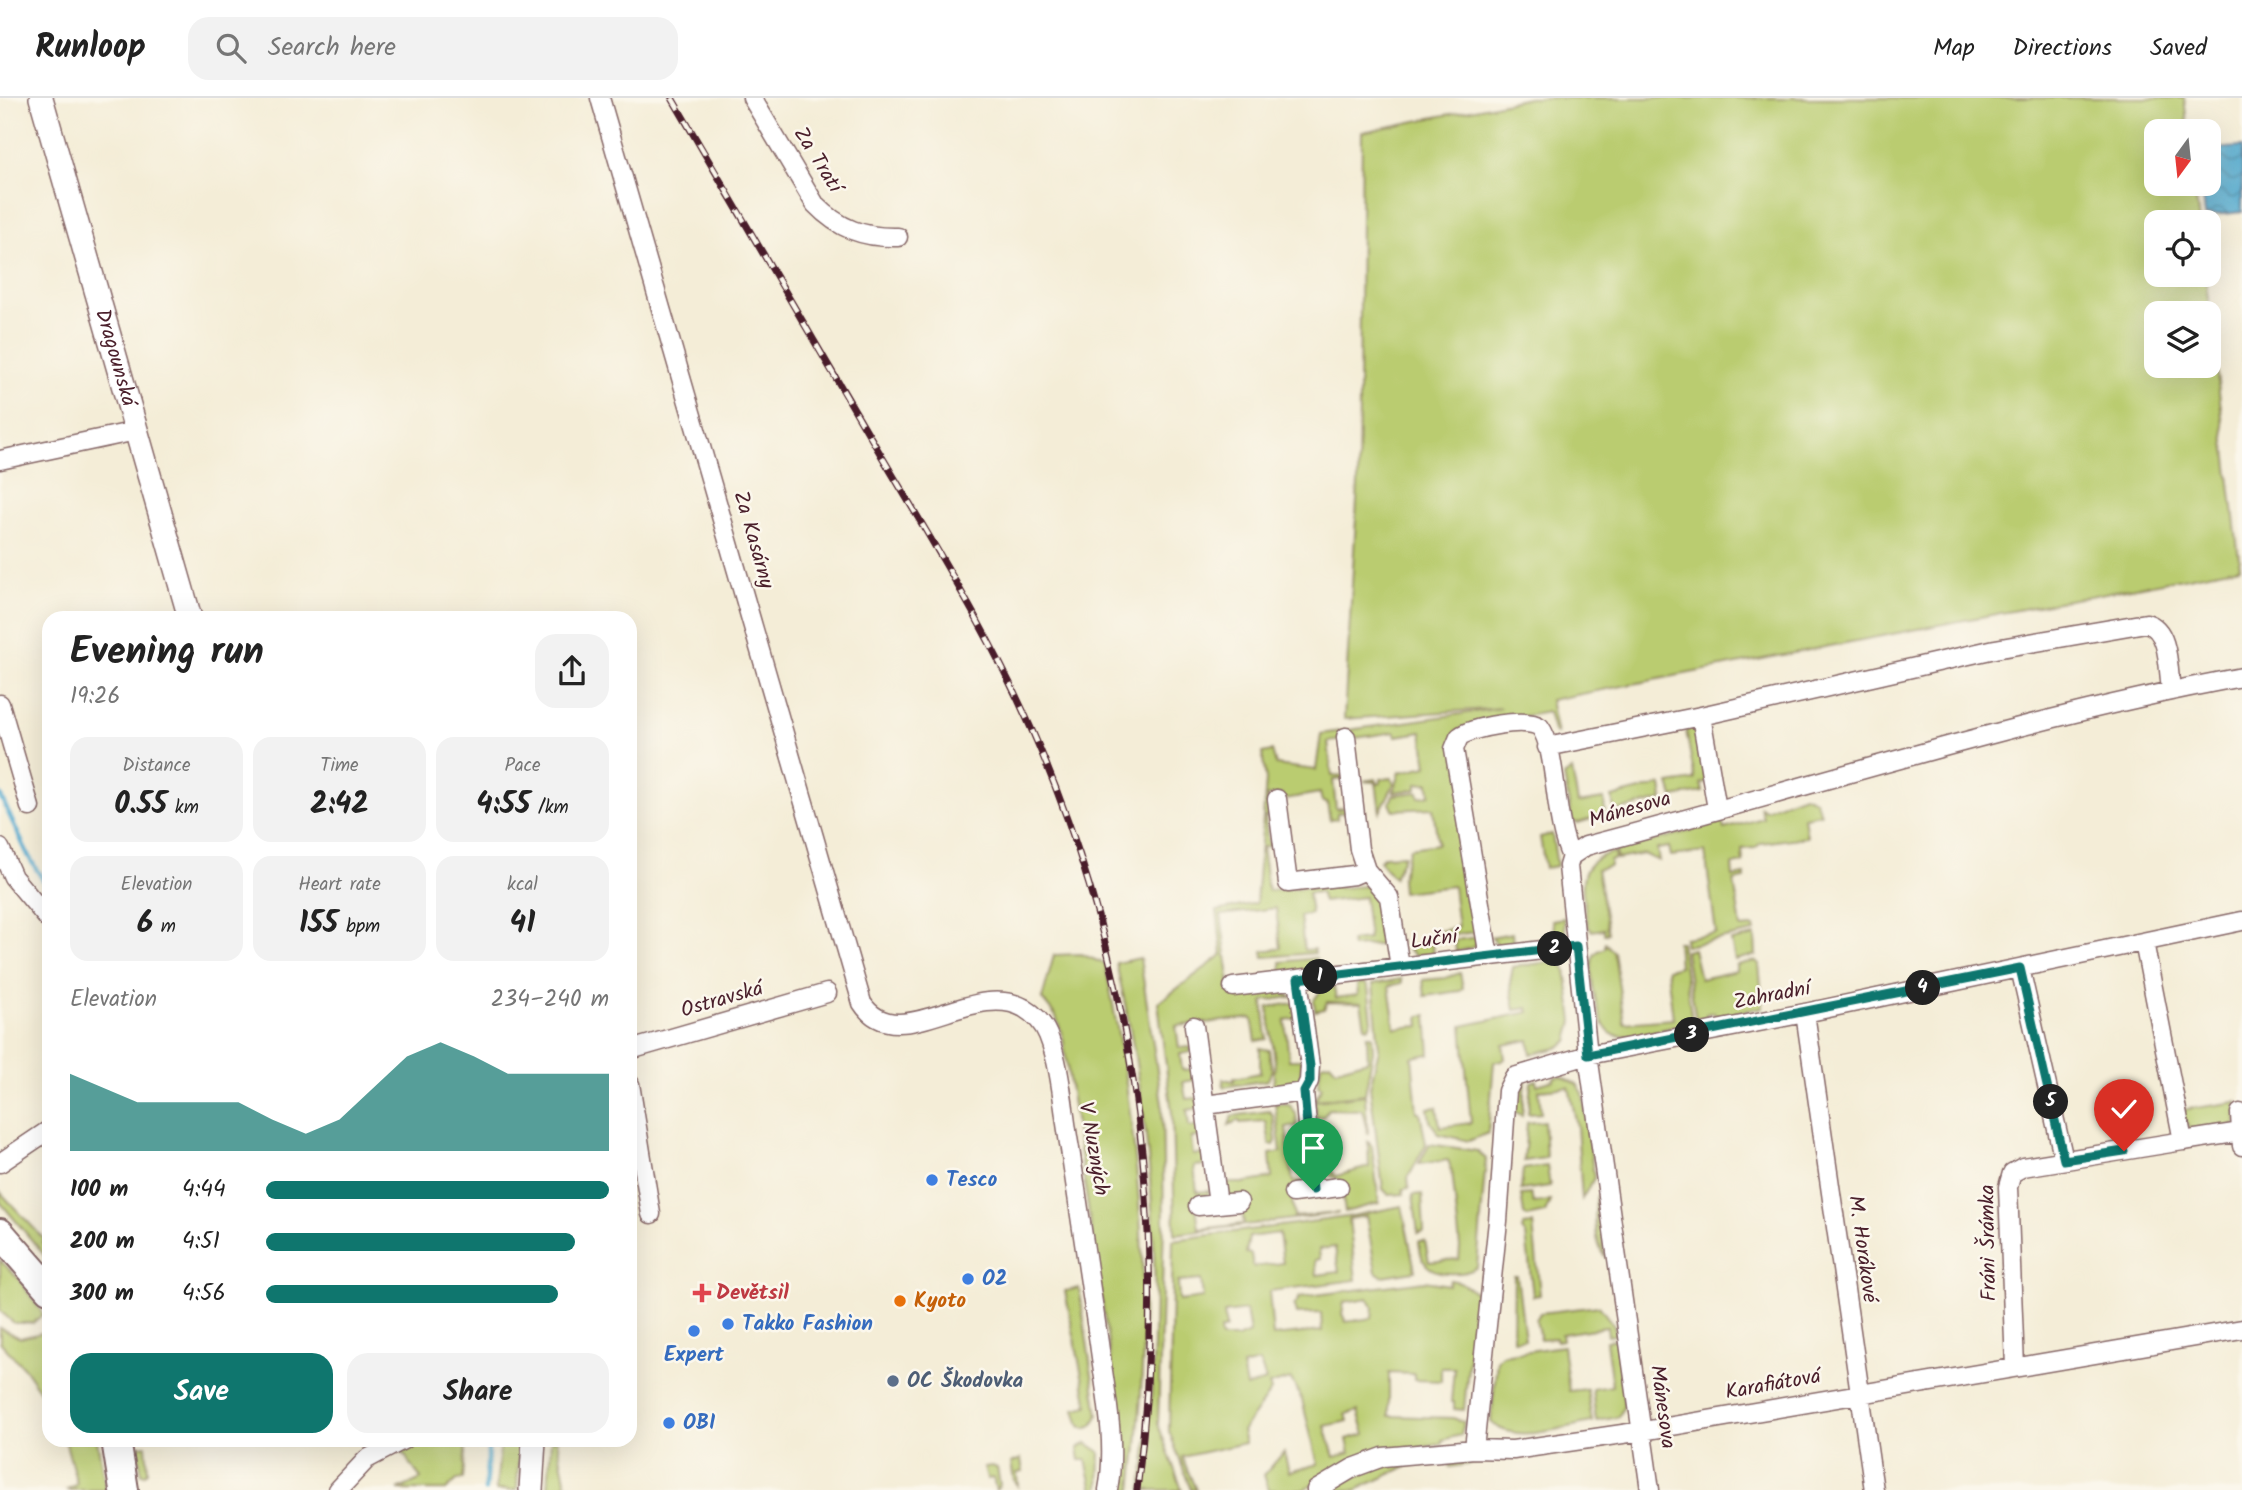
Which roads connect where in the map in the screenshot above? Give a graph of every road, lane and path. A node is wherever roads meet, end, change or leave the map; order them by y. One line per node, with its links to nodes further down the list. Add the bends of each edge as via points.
1 (41, 98): 5 (street, Dragounská)
2 (600, 98): 30 (street, Za Kasárny)
3 (752, 98): 4 (street, Za Tratí, via 827,216 860,234)
4 (898, 237)
5 (136, 431): 6 (street); 7 (street, Dragounská)
6 (0, 460)
7 (188, 611)
8 (2242, 677): 9 (street, Mánesova)
9 (2171, 690): 11 (street, via 2163,636 2146,623 1995,649); 16 (street, Mánesova, via 1890,760)
10 (0, 704): 15 (street)
11 (1701, 716): 13 (street); 16 (street)
12 (1346, 737): 19 (street, via 1359,849)
13 (1547, 747): 18 (street, via 1564,841); 24 (street, via 1543,731 1530,722 1471,731 1456,741)
14 (1277, 799): 19 (street, via 1288,883)
15 (30, 807)
16 (1717, 809): 18 (street, Mánesova, via 1586,846)
17 (0, 848): 20 (street, via 13,877)
18 (1571, 856): 23 (street, Mánesova, via 1568,866)
19 (1366, 870): 25 (street, via 1389,897)
20 (42, 912)
21 (2242, 921): 22 (street, Zahradní)
22 (2144, 942): 26 (street, Zahradní); 41 (street)
23 (1576, 946): 24 (street, Luční); 34 (street, Mánesova)
24 (1489, 957): 25 (street, Luční)
25 (1400, 967): 27 (street, Luční)
26 (2020, 968): 31 (street, Zahradní); 43 (street)
27 (1298, 979): 28 (street, Luční); 35 (street, via 1310,1066)
28 (1233, 987)
29 (827, 993): 33 (street, Ostravská)
30 (859, 995): 65 (street, V Nuzných, via 873,1016 890,1024 995,1000 1022,1007 1045,1029 1054,1055 1074,1173 1102,1369 1111,1459)
31 (1805, 1013): 34 (street, Zahradní); 56 (street, M. Horákové)
32 (1194, 1026): 36 (street)
33 (637, 1048)
34 (1588, 1055): 57 (street, Mánesova); 61 (street, Zahradní, via 1523,1072 1509,1083)
35 (1304, 1092): 36 (street); 46 (street)
36 (1205, 1105): 49 (street)
37 (2240, 1113): 39 (street)
38 (637, 1127): 51 (street)
39 (2241, 1132): 41 (street, Fráni Šrámka); 42 (street)
40 (42, 1135): 44 (street)
41 (2183, 1141): 43 (street, Fráni Šrámka)
42 (2242, 1146)
43 (2064, 1160): 55 (street, Fráni Šrámka, via 2022,1167 2009,1179)
44 (0, 1163)
45 (1339, 1187): 46 (street)
46 (1313, 1190): 47 (street)
47 (1293, 1193)
48 (1239, 1202): 49 (street)
49 (1218, 1204): 50 (street)
50 (1198, 1206)
51 (651, 1214)
52 (0, 1233): 53 (main road)
53 (42, 1281)
54 (2242, 1329): 55 (street, Karafiátová)
55 (2015, 1367): 56 (street, Karafiátová)
56 (1859, 1394): 57 (street, Karafiátová); 68 (street, M. Horákové)
57 (1643, 1431): 61 (street, Karafiátová, via 1513,1450); 67 (street, Mánesova)
58 (117, 1447): 62 (main road)
59 (390, 1447): 63 (street, via 367,1459)
60 (534, 1447): 64 (street)
61 (1474, 1449): 66 (street, Karafiátová, via 1383,1457)
62 (124, 1490)
63 (338, 1490)
64 (531, 1490)
65 (1108, 1490)
66 (1316, 1490)
67 (1650, 1490)
68 (1874, 1490)

